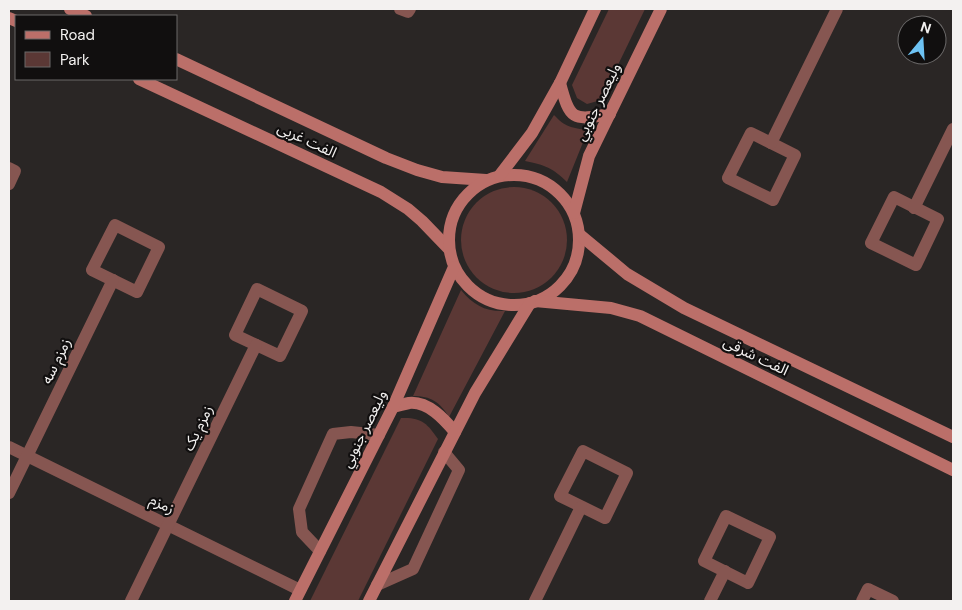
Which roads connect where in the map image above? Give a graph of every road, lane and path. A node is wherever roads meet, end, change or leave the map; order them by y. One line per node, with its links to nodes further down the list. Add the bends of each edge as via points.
1 (70, 9): 7 (main road)
2 (400, 9): 3 (street, via 408,12)
3 (410, 9)
4 (595, 9): 10 (main road)
5 (661, 9): 11 (main road, وليعصر جنوبي)
6 (837, 9): 13 (street)
7 (84, 15)
8 (178, 60): 16 (main road, الفت غربی, via 417,170 442,177)
9 (141, 80): 21 (main road, الفت غربی, via 381,192 408,209)
10 (560, 83): 11 (main road, via 567,108 575,115 587,118); 15 (main road, via 532,133)
11 (610, 114): 19 (main road, وليعصر جنوبي, via 589,156)
12 (953, 128): 18 (street)
13 (771, 143): 13 (street, via 750,133 728,178 773,200 795,155)
14 (9, 168): 17 (street, via 15,171)
15 (500, 175): 16 (main road); 19 (main road, via 536,178 551,186)
16 (486, 180): 21 (main road, via 460,201 448,232)
17 (9, 184)
18 (914, 208): 18 (street, via 894,197 871,243 916,265 938,219)
19 (574, 213): 20 (main road)
20 (579, 234): 24 (main road, via 579,251 569,275 551,294); 29 (main road, الفت شرقی, via 627,274 684,308)
21 (449, 249): 22 (main road)
22 (454, 267): 24 (main road, via 464,282 494,302 512,305); 26 (main road, وليعصر جنوبي)
23 (113, 280): 23 (street, via 137,292 159,247 114,225 92,270); 32 (street, زمزم سه)
24 (533, 302): 27 (main road); 33 (main road, الفت شرقی, via 611,308 640,316)
25 (256, 345): 25 (street, via 280,356 302,311 258,289 235,335); 36 (street, زمزم یک)
26 (393, 407): 27 (main road, via 411,403 431,409); 28 (main road, وليعصر جنوبي)
27 (454, 432): 31 (main road)
28 (379, 435): 37 (main road, وليعصر جنوبي); 37 (street, via 333,434 299,509 302,532)
29 (953, 437)
30 (9, 447): 32 (street, زمزم)
31 (444, 452): 39 (main road); 39 (street, via 459,470 413,568)
32 (27, 456): 34 (street, زمزم سه); 36 (street, زمزم)
33 (953, 470)
34 (9, 493)
35 (581, 507): 35 (street, via 605,518 627,473 583,451 560,496); 43 (street)
36 (168, 525): 40 (street, زمزم); 41 (street, زمزم یک)
37 (320, 551): 40 (main road, وليعصر جنوبي)
38 (725, 571): 38 (street, via 748,583 770,537 726,516 704,561); 44 (street)
39 (377, 585): 42 (main road)
40 (297, 596)
41 (131, 601)
42 (369, 601)
43 (535, 601)
44 (710, 601)
45 (862, 601): 46 (street, via 868,589)
46 (893, 601)

